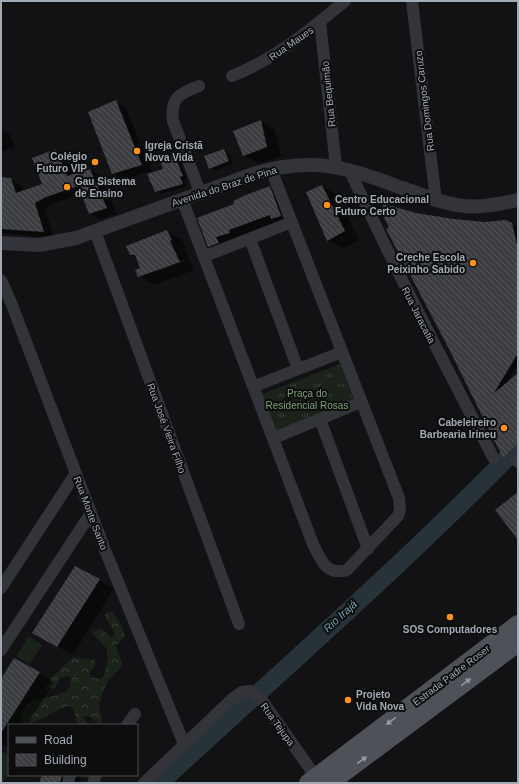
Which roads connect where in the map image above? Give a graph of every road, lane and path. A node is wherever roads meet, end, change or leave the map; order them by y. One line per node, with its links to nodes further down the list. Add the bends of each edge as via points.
1 (345, 1): 3 (street, Rua Maues)
2 (412, 1): 11 (street, Rua Domingos Caruzo)
3 (320, 22): 4 (street, Rua Maues, via 273,57); 6 (street, Rua Bequimão)
4 (232, 76)
5 (199, 86): 8 (street, via 175,100 171,109 173,121)
6 (343, 168): 7 (street, Avenida do Braz de Pina, via 305,165); 11 (street, Avenida do Braz de Pina); 24 (street, Rua Jaracatia)
7 (271, 169): 8 (street, Avenida do Braz de Pina); 12 (street)
8 (200, 192): 9 (street, Avenida do Braz de Pina)
9 (182, 199): 13 (street, Avenida do Braz de Pina); 16 (street)
10 (518, 200): 11 (street, Avenida do Braz de Pina, via 473,206)
11 (436, 201)
12 (292, 222): 14 (street); 18 (street)
13 (95, 231): 15 (street, Avenida do Braz de Pina, via 76,238 38,245); 29 (street, Rua José Vieira Filho)
14 (250, 239): 16 (street); 19 (street)
15 (1, 243)
16 (204, 256): 20 (street)
17 (1, 280): 25 (street, Rua Monte Santo)
18 (342, 352): 19 (street); 21 (street)
19 (298, 369): 20 (street)
20 (255, 386): 23 (street)
21 (361, 402): 22 (street); 27 (street, via 401,505 398,516)
22 (320, 419): 23 (street); 27 (street)
23 (274, 438): 27 (street, via 313,544 325,566 336,572 347,570)
24 (494, 459)
25 (76, 473): 26 (street, Rua Monte Santo); 28 (street)
26 (91, 513): 32 (street); 35 (street, Rua Monte Santo)
27 (368, 549)
28 (1, 588)
29 (239, 624)
30 (518, 624): 36 (main road, Estrada Padre Roser, one-way to 36)
31 (518, 643): 36 (main road, Estrada Padre Roser, one-way to 31)
32 (1, 650)
33 (135, 714): 34 (street)
34 (128, 724)
35 (184, 744): 36 (street, Rua Tejupa, via 225,705 242,692 250,691 257,696); 37 (street, Rua Tejupa)
36 (319, 782)
37 (144, 783)

